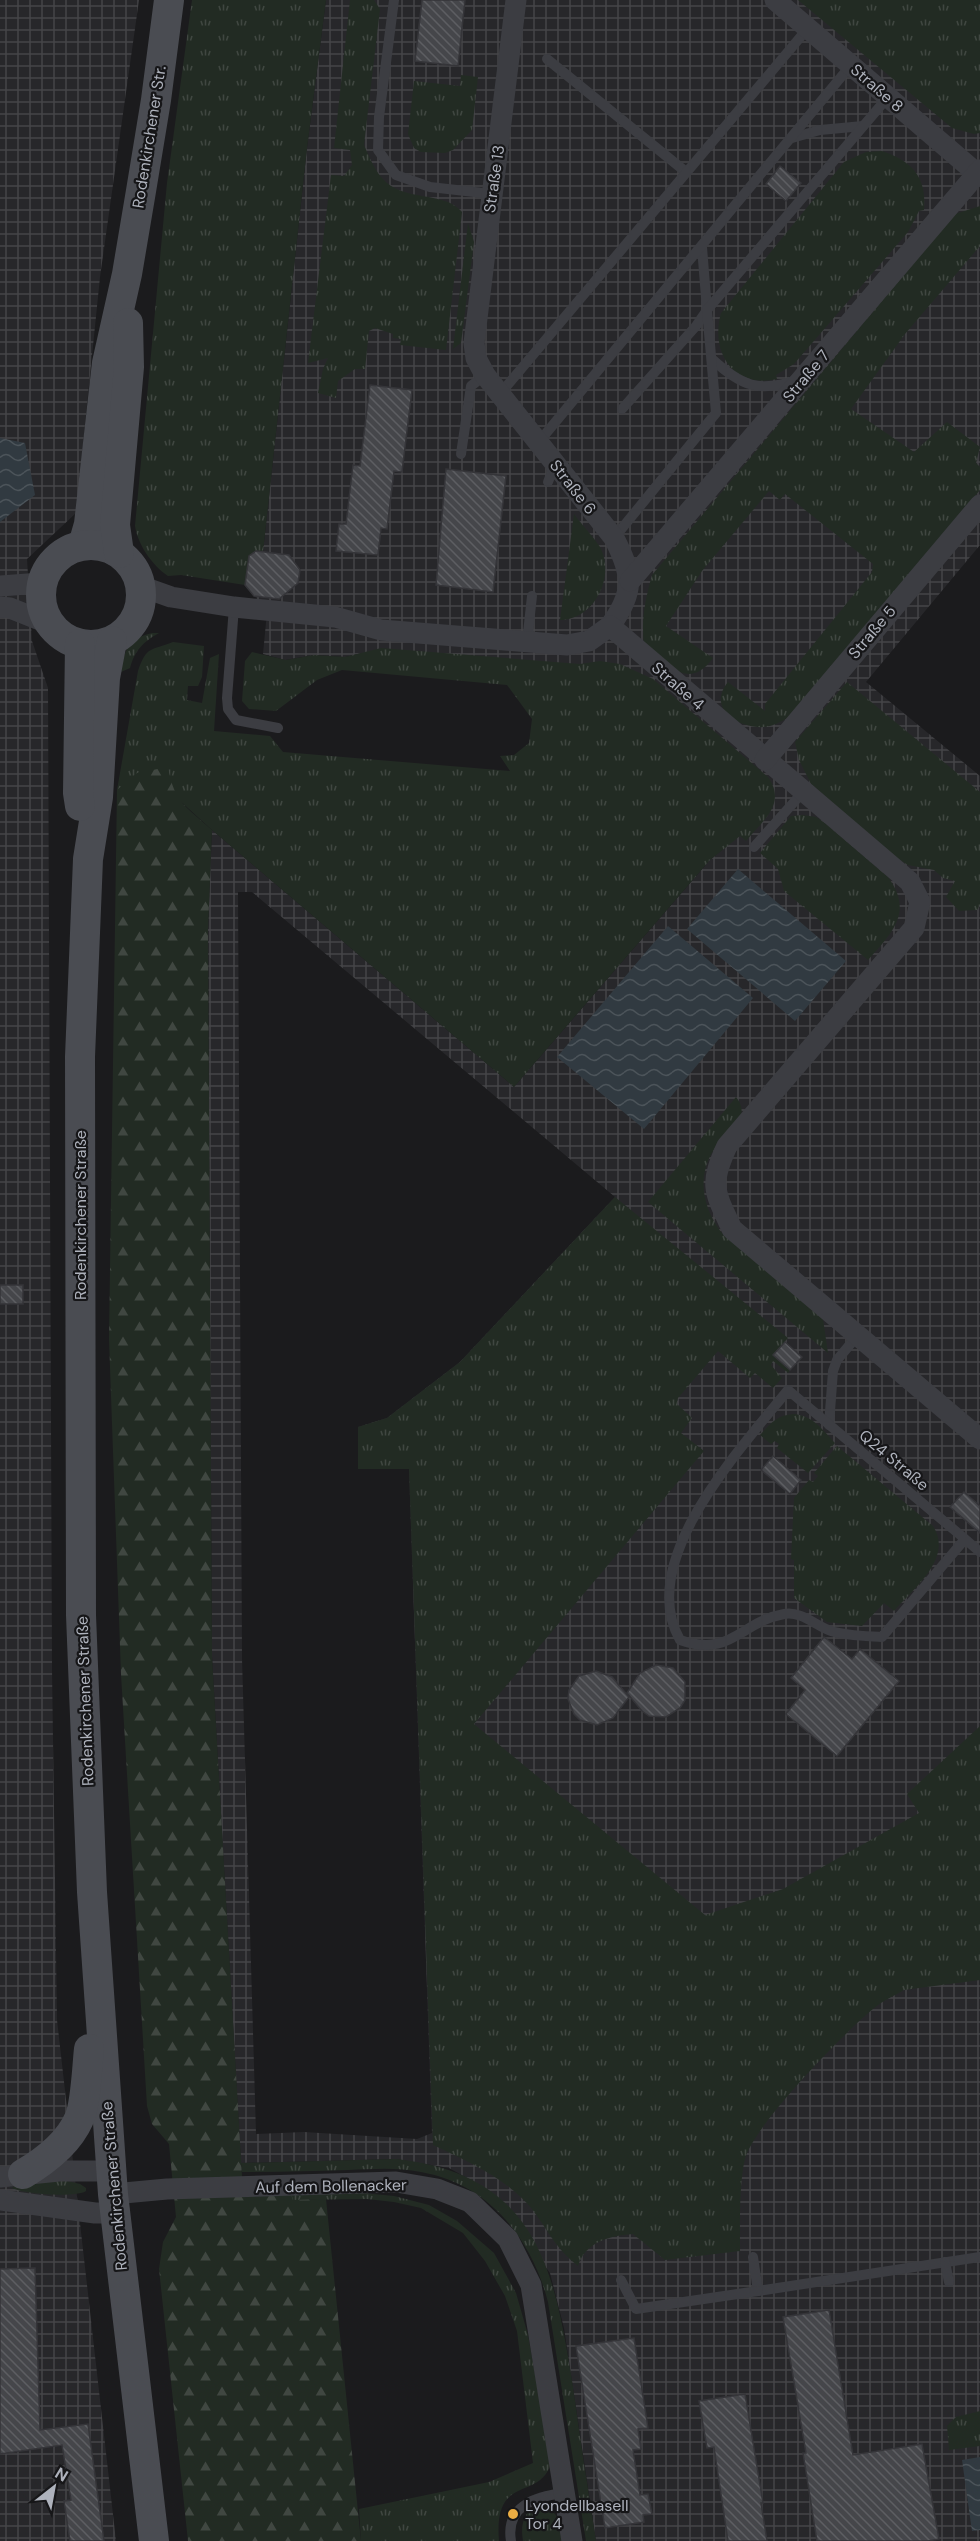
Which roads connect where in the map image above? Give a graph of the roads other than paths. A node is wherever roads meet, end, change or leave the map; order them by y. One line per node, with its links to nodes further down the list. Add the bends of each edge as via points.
1 (169, 0): 15 (main road, Rodenkirchener Str.)
2 (393, 0): 13 (lane, via 378,150 396,175 430,187)
3 (516, 0): 13 (street, Straße 13)
4 (775, 0): 5 (street, Straße 8)
5 (808, 28): 7 (street, Straße 8); 11 (lane)
6 (547, 58): 11 (lane)
7 (851, 65): 8 (street, Straße 8); 10 (lane)
8 (888, 97): 9 (lane); 12 (street, Straße 8)
9 (863, 126): 10 (lane, via 820,130); 16 (lane)
10 (791, 138): 14 (lane)
11 (686, 172): 20 (lane)
12 (979, 173): 19 (street, Straße 7)
13 (492, 194): 18 (street, Straße 13, via 474,343)
14 (702, 247): 16 (lane); 22 (lane)
15 (127, 274): 26 (main road, via 107,363 89,524); 27 (main road, via 129,368 115,525)
16 (707, 310): 17 (lane); 21 (lane)
17 (712, 359): 19 (lane, via 730,376 753,387 776,387); 25 (lane, via 716,413)
18 (481, 367): 20 (street, Straße 6); 23 (lane, via 471,386)
19 (806, 377): 29 (street, Straße 7)
20 (500, 394): 22 (street, Straße 6)
21 (622, 409)
22 (538, 443): 25 (street, Straße 6, via 551,473)
23 (461, 454)
24 (980, 505): 41 (street, Straße 5)
25 (614, 538): 29 (street, Straße 6)
26 (83, 545): 27 (main road, via 100,545); 28 (main road, via 63,553)
27 (119, 553): 31 (main road, via 132,566)
28 (44, 577): 30 (street, via 41,583); 35 (main road, via 42,607)
29 (630, 581): 36 (street, via 625,602)
30 (0, 586)
31 (140, 586): 34 (street, via 171,597); 37 (main road, via 140,607 129,628)
32 (532, 596): 38 (lane)
33 (0, 607): 35 (street)
34 (234, 608): 38 (street, via 335,617 381,630); 40 (lane, via 228,709 236,720)
35 (50, 624): 39 (main road)
36 (610, 626): 38 (street, via 589,641 567,645); 41 (street, Straße 4)
37 (112, 641): 39 (main road); 44 (main road, Rodenkirchener Straße, via 105,678 98,797)
38 (527, 642)
39 (80, 644): 44 (main road, Rodenkirchener Straße, via 78,793)
40 (278, 728)
41 (765, 760): 42 (street, Straße 4)
42 (802, 792): 43 (lane); 45 (street, Straße 4, via 910,882 920,902 914,928 727,1146 715,1171 717,1197 732,1229)
43 (754, 847)
44 (88, 859): 50 (main road, Rodenkirchener Straße, via 80,1057 81,1615)
45 (858, 1335): 46 (lane, via 833,1371); 47 (street)
46 (829, 1425): 48 (lane, Q24 Straße); 48 (lane, Q24 Straße, via 788,1390 696,1511 673,1567 669,1602 680,1640 714,1646 785,1614 807,1618 831,1631 882,1637)
47 (980, 1439)
48 (965, 1539): 49 (lane, Q24 Straße)
49 (980, 1552)
50 (99, 1984): 51 (main road, via 80,2118 63,2144 40,2164); 52 (main road, Rodenkirchener Straße)
51 (11, 2176): 52 (street, via 59,2171)
52 (113, 2193): 53 (street, via 95,2213); 60 (street, Auf dem Bollenacker, via 396,2182 437,2189 470,2202 508,2239 531,2285); 61 (main road, Rodenkirchener Straße)
53 (0, 2200)
54 (753, 2257): 59 (lane)
55 (980, 2257): 56 (lane)
56 (945, 2262): 58 (lane); 59 (lane)
57 (621, 2280): 59 (lane, via 636,2308)
58 (949, 2282)
59 (758, 2291)
60 (564, 2493): 62 (lane, via 542,2495 525,2503 514,2516); 63 (street, Auf dem Bollenacker)
61 (154, 2541)
62 (511, 2541)
63 (572, 2541)

